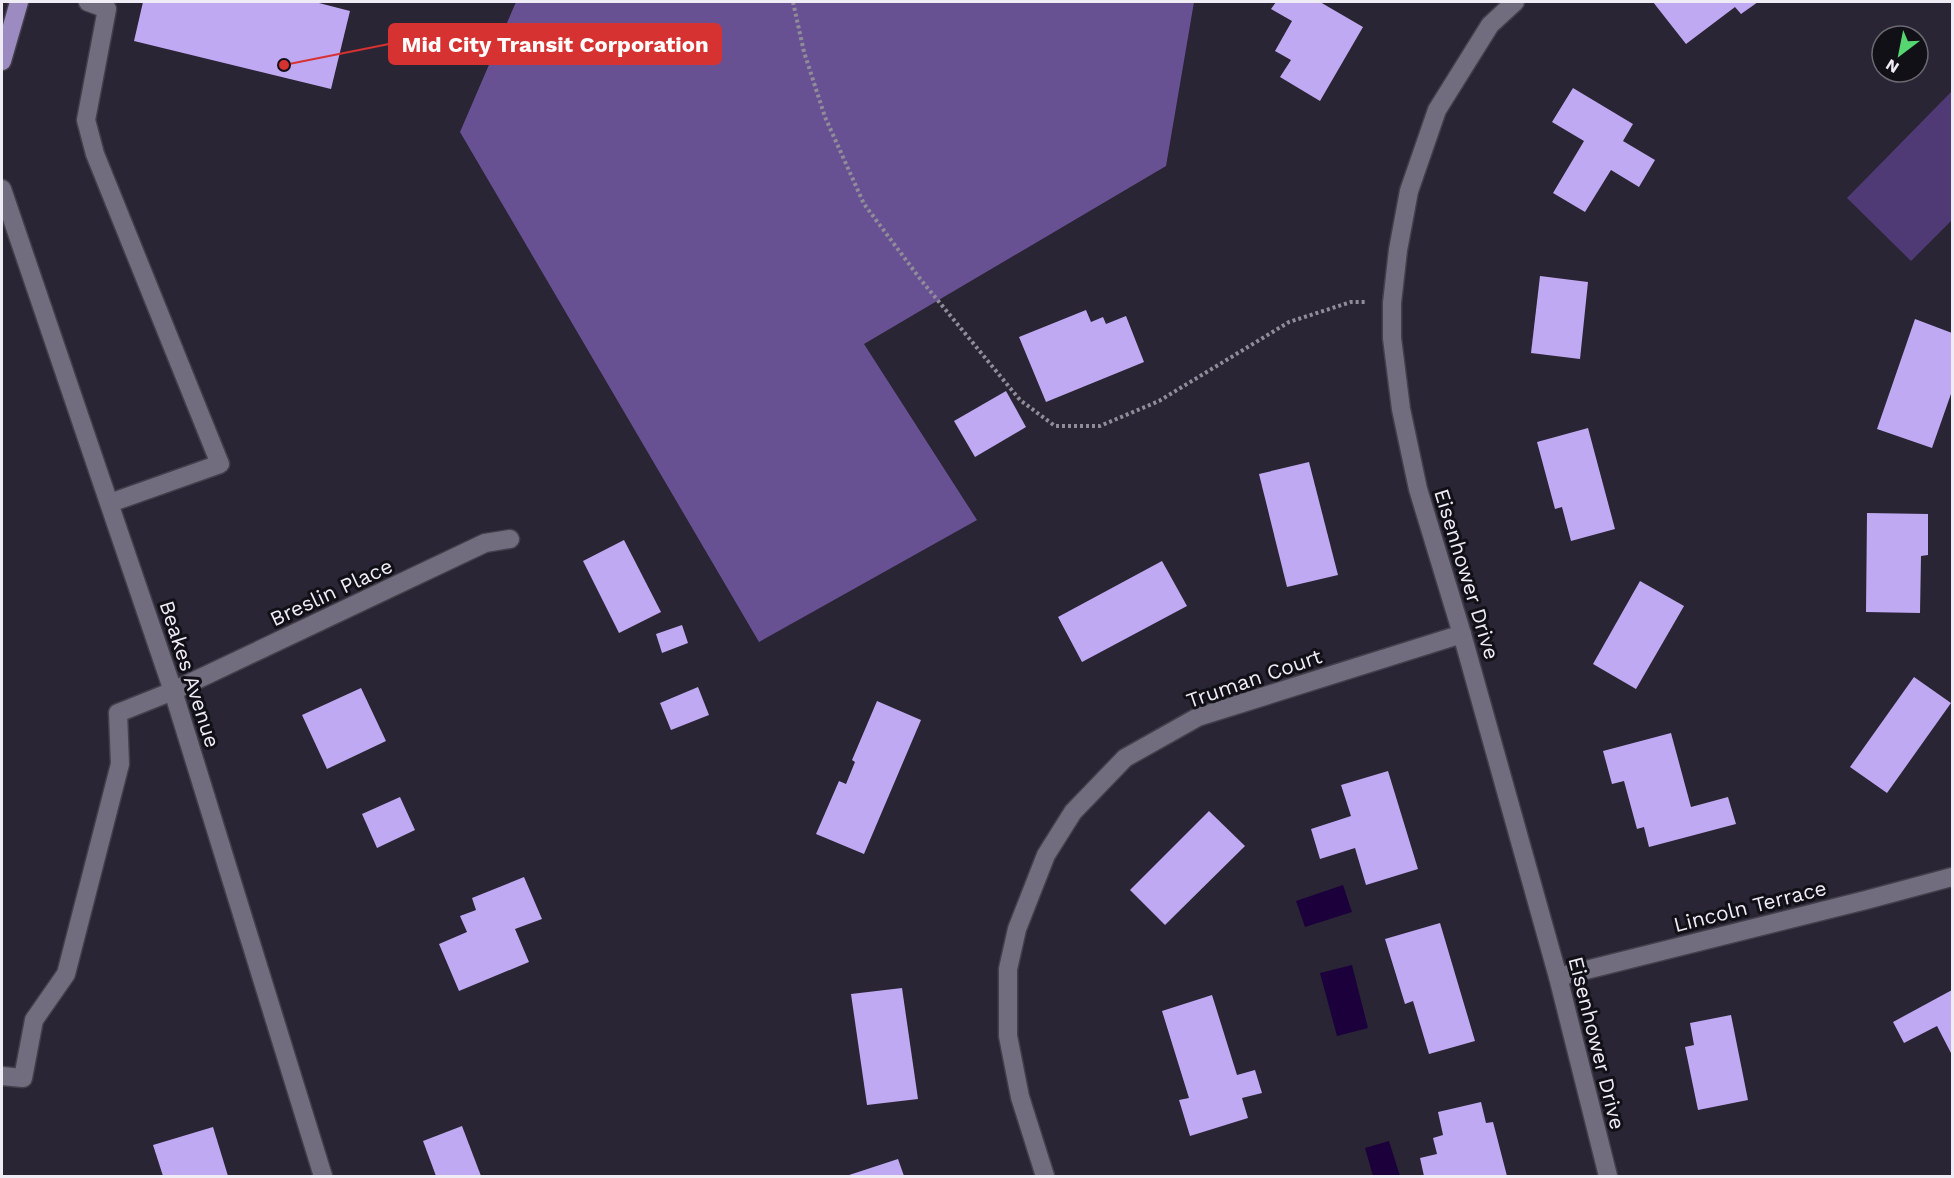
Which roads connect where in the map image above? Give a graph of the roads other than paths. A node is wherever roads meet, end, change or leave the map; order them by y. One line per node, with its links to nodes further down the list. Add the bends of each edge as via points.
1 (20, 2): 5 (main road)
2 (88, 2): 4 (street)
3 (1515, 2): 9 (street, Eisenhower Drive, via 1490,25 1437,110 1410,191 1392,303 1401,409 1418,489)
4 (108, 5): 7 (street, via 86,120 95,154 220,464)
5 (2, 61)
6 (2, 189): 7 (street, Beakes Avenue)
7 (110, 503): 10 (street, Beakes Avenue)
8 (510, 539): 10 (street, Breslin Place, via 485,543)
9 (1462, 634): 12 (street, Eisenhower Drive); 15 (street, Truman Court, via 1198,717 1125,758 1073,812 1046,855 1017,928 1008,969 1008,1036 1020,1097)
10 (173, 691): 13 (street, Breslin Place, via 118,712 120,764 66,974 34,1020 23,1078); 14 (street, Beakes Avenue)
11 (1953, 876): 12 (street, Lincoln Terrace)
12 (1558, 976): 16 (street, Eisenhower Drive)
13 (2, 1076)
14 (323, 1176)
15 (1045, 1176)
16 (1608, 1176)

